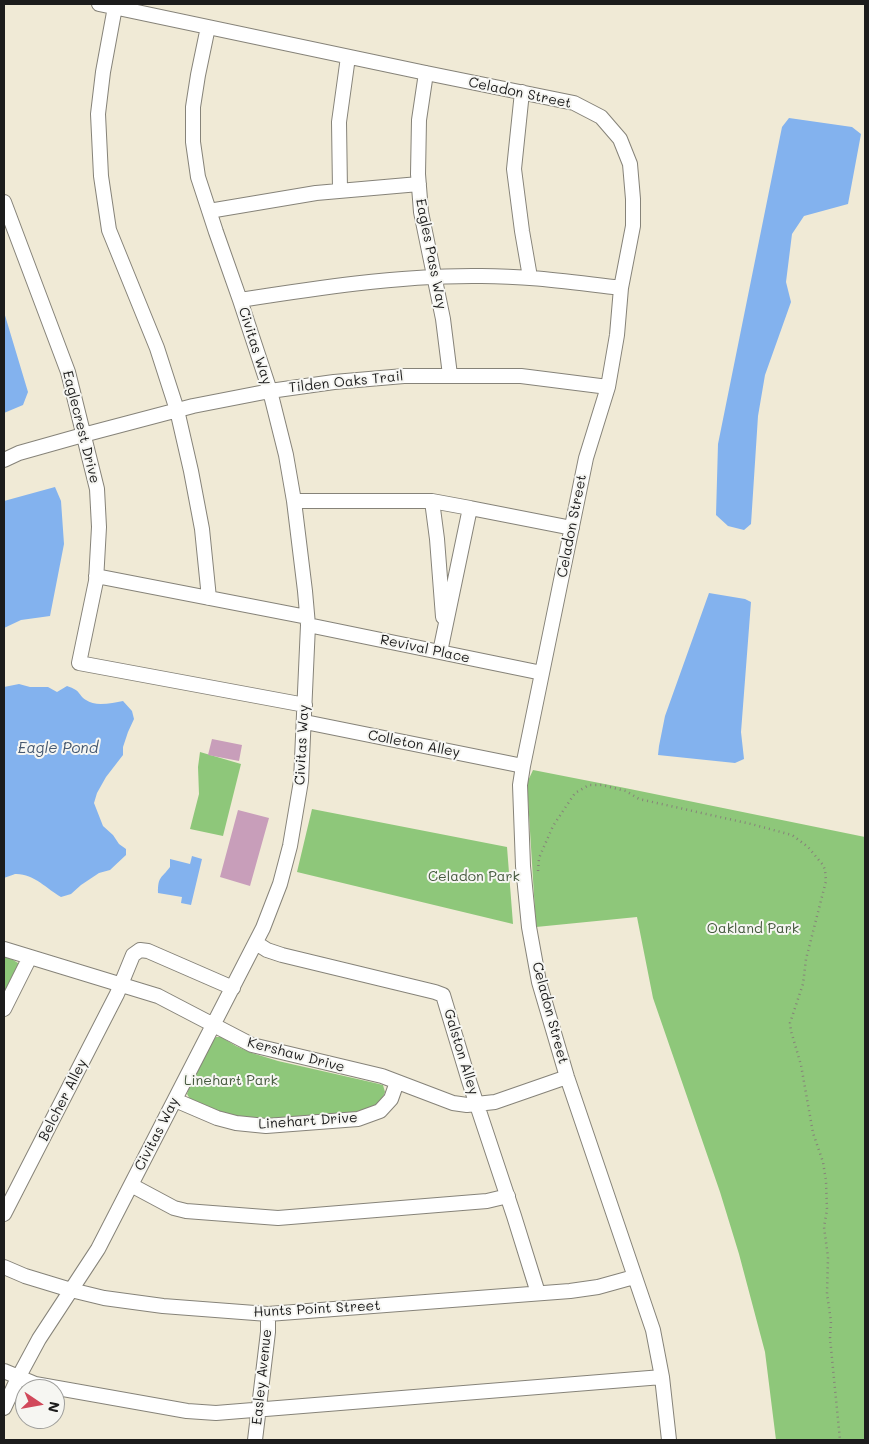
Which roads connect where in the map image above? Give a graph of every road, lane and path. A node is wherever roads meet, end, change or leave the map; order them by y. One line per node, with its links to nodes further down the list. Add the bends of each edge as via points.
1 (99, 4): 2 (street, Celadon Street)
2 (115, 7): 3 (street, Celadon Street); 18 (street, via 98,114 101,176 109,230 157,348)
3 (208, 27): 4 (street, Celadon Street); 10 (street, Civitas Way, via 198,75 193,142 198,177)
4 (348, 56): 5 (street, Celadon Street); 8 (street, via 339,122)
5 (426, 73): 6 (street, Celadon Street); 7 (street, Eagles Pass Way, via 419,120)
6 (522, 92): 12 (street, via 514,169); 13 (street, Celadon Street, via 574,103 601,117 620,139 630,164 633,199 633,226)
7 (419, 184): 8 (street); 11 (street, Eagles Pass Way, via 421,212)
8 (340, 190): 10 (street)
9 (4, 202): 19 (street, Eaglecrest Drive, via 68,372)
10 (209, 211): 14 (street, Civitas Way)
11 (435, 277): 12 (street); 14 (street, via 333,286); 15 (street, Eagles Pass Way)
12 (530, 277): 13 (street)
13 (621, 288): 16 (street, Celadon Street)
14 (240, 300): 17 (street, Civitas Way)
15 (450, 375): 16 (street, Tilden Oaks Trail, via 521,376); 17 (street, Tilden Oaks Trail, via 334,382)
16 (608, 387): 24 (street, Celadon Street, via 586,458)
17 (270, 391): 18 (street, Tilden Oaks Trail); 21 (street, Civitas Way)
18 (177, 410): 19 (street, Tilden Oaks Trail); 26 (street, via 202,529)
19 (83, 435): 20 (street, Tilden Oaks Trail); 25 (street, Eaglecrest Drive, via 97,490)
20 (4, 460)
21 (294, 501): 22 (street); 27 (street, Civitas Way)
22 (432, 501): 23 (street); 28 (street)
23 (470, 508): 24 (street); 28 (street)
24 (572, 528): 30 (street, Celadon Street)
25 (96, 576): 26 (street, Revival Place); 31 (street, Eaglecrest Drive, via 79,662)
26 (209, 598): 27 (street, Revival Place)
27 (308, 621): 29 (street, Revival Place); 31 (street, Civitas Way)
28 (446, 624): 29 (street)
29 (440, 652): 30 (street, Revival Place)
30 (542, 673): 33 (street, Celadon Street)
31 (305, 704): 32 (street, Civitas Way)
32 (305, 722): 33 (street, Colleton Alley); 35 (street, Civitas Way, via 301,781 290,846 280,884)
33 (523, 766): 42 (street, Celadon Street, via 520,819 529,927 539,982)
34 (538, 875): 61 (path, via 539,858 553,826 575,793 589,785 602,785 626,791 639,799 785,833 800,840 823,865 826,881 806,959 803,984 790,1023 826,1181 827,1294)
35 (256, 943): 39 (street, Civitas Way); 45 (street, Galston Alley, via 282,955 443,995)
36 (4, 949): 37 (street, Kershaw Drive)
37 (30, 957): 38 (street, Kershaw Drive); 40 (street)
38 (121, 985): 39 (street, Belcher Alley, via 133,955 140,950); 41 (street, Kershaw Drive, via 158,996); 48 (street, Belcher Alley)
39 (233, 988): 41 (street, Civitas Way)
40 (4, 1009)
41 (214, 1026): 43 (street, Kershaw Drive, via 252,1045); 44 (street, Civitas Way)
42 (567, 1077): 45 (street, Kershaw Drive); 50 (street, Celadon Street)
43 (397, 1082): 44 (street, Linehart Drive, via 391,1099 380,1111 358,1120 266,1126 236,1123); 45 (street, Kershaw Drive, via 453,1103)
44 (175, 1100): 46 (street, Civitas Way)
45 (477, 1105): 47 (street, Galston Alley)
46 (131, 1185): 47 (street, via 186,1211 278,1218 488,1201); 51 (street, Civitas Way, via 98,1249)
47 (508, 1196): 52 (street, Galston Alley)
48 (4, 1214)
49 (4, 1267): 51 (street, Hunts Point Street)
50 (634, 1278): 52 (street, Hunts Point Street, via 598,1288); 55 (street, Celadon Street, via 652,1330)
51 (70, 1290): 53 (street, Hunts Point Street, via 163,1306); 56 (street, Civitas Way)
52 (538, 1294): 53 (street, Hunts Point Street)
53 (268, 1314): 58 (street, Easley Avenue)
54 (4, 1371): 56 (street)
55 (662, 1377): 58 (street); 60 (street, Celadon Street)
56 (18, 1378): 57 (street, Civitas Way); 58 (street, via 35,1384 187,1411)
57 (4, 1408)
58 (259, 1410): 59 (street, Easley Avenue)
59 (255, 1440)
60 (669, 1440)
61 (840, 1440)

